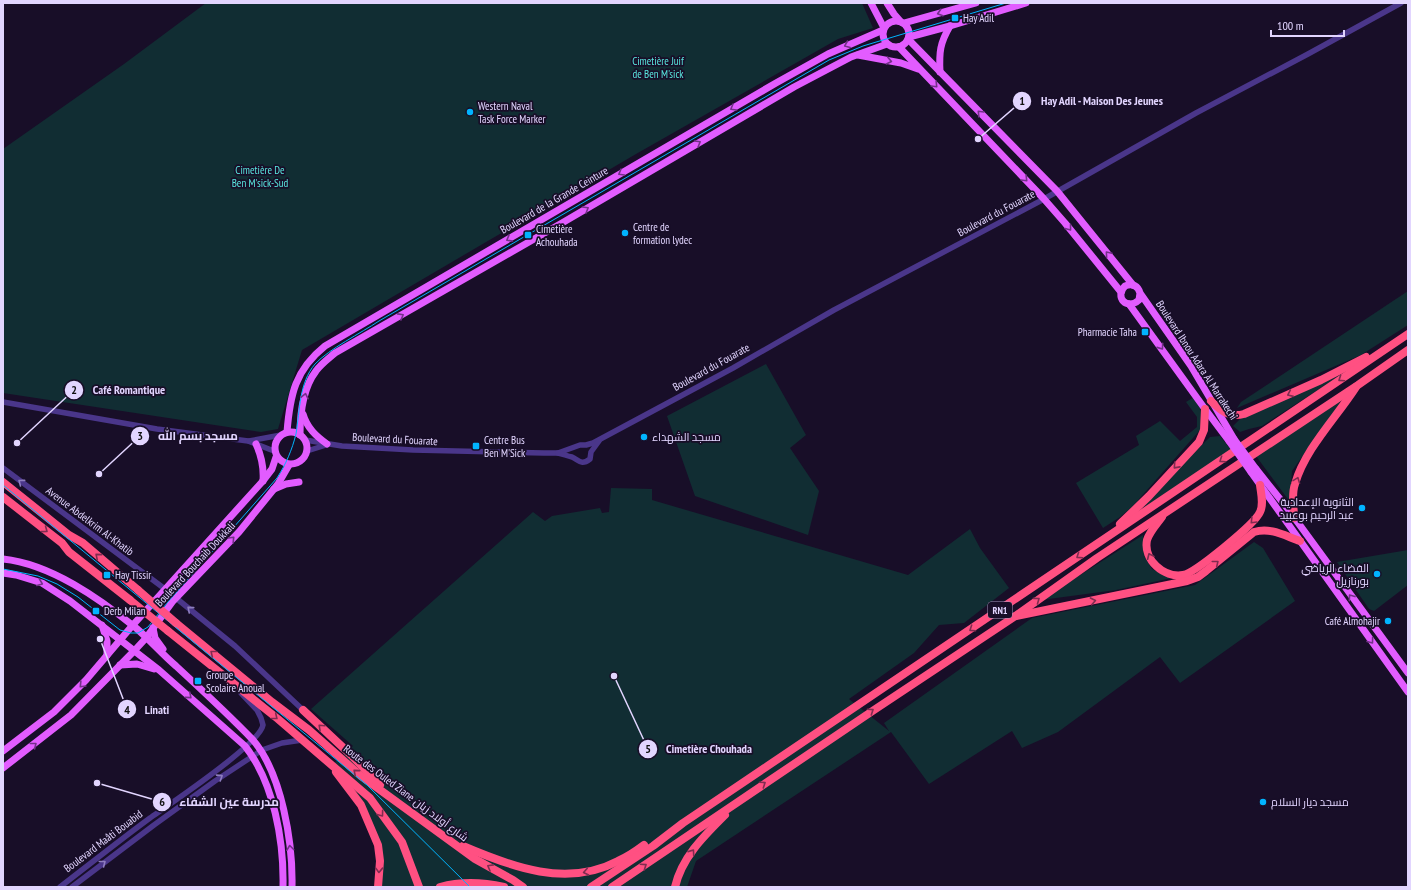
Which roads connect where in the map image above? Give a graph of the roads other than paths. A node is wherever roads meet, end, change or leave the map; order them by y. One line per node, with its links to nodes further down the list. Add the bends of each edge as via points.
1 (871, 3): 8 (main road)
2 (887, 3): 6 (main road)
3 (976, 3): 6 (main road, one-way to 6)
4 (1026, 3): 7 (main road)
5 (1401, 3): 15 (street, Boulevard du Fouarate)
6 (902, 22): 8 (main road, via 889,22); 9 (main road, via 908,29)
7 (950, 26): 9 (main road); 14 (main road, via 941,42)
8 (883, 29): 10 (main road, via 883,37); 29 (main road, Boulevard de la Grande Ceinture, one-way to 29, via 833,51 776,83 325,346 307,363 298,378 291,397)
9 (908, 38): 11 (main road); 14 (main road)
10 (887, 44): 11 (main road); 12 (main road)
11 (899, 47): 13 (main road)
12 (856, 55): 13 (main road, one-way to 13, via 908,65); 28 (main road, one-way to 12, via 311,379 335,354 794,87)
13 (922, 71): 16 (main road, one-way to 16)
14 (940, 72): 15 (main road, one-way to 14)
15 (1057, 191): 16 (street, Boulevard du Fouarate); 17 (main road, one-way to 15)
16 (1044, 199): 18 (main road, one-way to 18); 31 (street, Boulevard du Fouarate, via 866,292 728,371)
17 (1132, 285): 18 (main road, via 1125,286); 19 (main road, via 1138,288)
18 (1121, 292): 20 (main road, via 1122,299)
19 (1140, 293): 20 (main road, via 1136,303); 25 (main road, Boulevard Ibnou Adara Al Marrakechi)
20 (1129, 304): 27 (main road, Boulevard Ibnou Adara Al Marrakechi, one-way to 27)
21 (1408, 334): 22 (highway, RN1)
22 (1400, 339): 25 (highway, one-way to 25, via 1322,380 1244,414 1228,415); 55 (highway, RN1, one-way to 55)
23 (1408, 350): 24 (highway, RN1)
24 (1358, 385): 52 (highway, RN1); 53 (highway, one-way to 24, via 1293,495 1302,466)
25 (1211, 401): 32 (main road, Boulevard Ibnou Adara Al Marrakechi)
26 (3, 402): 33 (street, via 157,429)
27 (1204, 409): 32 (main road, Boulevard Ibnou Adara Al Marrakechi); 55 (highway, one-way to 55, via 1204,430 1199,442 1149,496)
28 (302, 412): 30 (main road); 35 (main road, via 309,428)
29 (284, 434): 30 (main road, via 296,433); 33 (street); 41 (main road, via 276,440)
30 (303, 437): 35 (street, Boulevard du Fouarate); 38 (main road)
31 (601, 439): 36 (street, Boulevard du Fouarate); 39 (street, Boulevard du Fouarate)
32 (1232, 440): 45 (main road, bridge)
33 (248, 441): 34 (street)
34 (256, 444): 41 (street); 47 (main road, via 263,465)
35 (327, 444): 38 (street, Boulevard du Fouarate); 40 (street, Boulevard du Fouarate, via 412,450)
36 (586, 445): 37 (street, Boulevard du Fouarate); 39 (street)
37 (577, 446): 40 (street, Boulevard du Fouarate); 42 (street)
38 (307, 451): 43 (main road, via 302,460)
39 (591, 452): 42 (street, Boulevard du Fouarate, via 590,460 585,462 579,462)
40 (558, 453): 42 (street, Boulevard du Fouarate)
41 (276, 454): 43 (main road, via 282,463); 47 (main road, Boulevard Bouchaib Doukkali, via 272,469)
42 (574, 458)
43 (289, 465): 50 (main road, Boulevard Bouchaib Doukkali)
44 (3, 468): 58 (street, Avenue Abdelkrim Al-Khatib, one-way to 44)
45 (1254, 470): 49 (main road); 53 (main road)
46 (3, 482): 83 (highway, Route des Ouled Ziane شارع أولاد زيان, one-way to 46, bridge, via 361,776 83,543 69,535)
47 (262, 482): 58 (main road, Boulevard Bouchaib Doukkali)
48 (299, 482): 50 (main road)
49 (1260, 485): 52 (highway, one-way to 52, via 1262,504 1255,520 1192,572 1183,575 1162,571 1154,565 1147,550 1149,535); 54 (main road)
50 (272, 490): 59 (main road, Boulevard Bouchaib Doukkali, one-way to 50, via 239,532)
51 (3, 497): 72 (highway, Route des Ouled Ziane شارع أولاد زيان, one-way to 72, bridge)
52 (1166, 512): 60 (highway, RN1, one-way to 52)
53 (1294, 518): 71 (main road, one-way to 53)
54 (1300, 541): 60 (highway, one-way to 54, via 1187,581 1198,577 1254,532 1272,530); 73 (main road, one-way to 73)
55 (1092, 547): 85 (highway, RN1, one-way to 85)
56 (3, 559): 62 (main road, via 25,563 54,574 87,593)
57 (3, 573): 61 (main road, one-way to 61, via 42,583)
58 (165, 589): 62 (main road, Boulevard Bouchaib Doukkali)
59 (176, 598): 63 (main road, Boulevard Bouchaib Doukkali); 74 (street, one-way to 59, via 234,646)
60 (1014, 617): 84 (highway, RN1, one-way to 60)
61 (102, 625): 65 (main road); 67 (main road, via 107,641)
62 (132, 626): 64 (main road); 65 (main road, Boulevard Bouchaib Doukkali)
63 (153, 628): 64 (main road, Boulevard Bouchaib Doukkali); 68 (main road, via 155,638)
64 (146, 638): 66 (main road, Boulevard Bouchaib Doukkali); 68 (main road)
65 (121, 639): 66 (main road); 67 (main road, Boulevard Bouchaib Doukkali)
66 (135, 650): 69 (main road, Boulevard Bouchaib Doukkali); 70 (main road)
67 (107, 655): 79 (main road, Boulevard Bouchaib Doukkali, one-way to 79, via 66,701)
68 (172, 663): 75 (main road)
69 (120, 665): 70 (main road, via 137,664); 82 (main road, Boulevard Bouchaib Doukkali, one-way to 69, via 71,715)
70 (159, 670): 77 (main road, one-way to 77)
71 (1408, 673)
72 (231, 682): 75 (street, Boulevard Maâti Bouabid, via 257,710 261,718 262,729); 76 (highway, Route des Ouled Ziane شارع أولاد زيان, one-way to 76)
73 (1408, 692)
74 (303, 710): 83 (highway, one-way to 74, via 365,768)
75 (253, 740): 77 (street, Boulevard Maâti Bouabid); 78 (main road)
76 (302, 740): 78 (street, Boulevard Maâti Bouabid, via 276,744); 81 (highway, Route des Ouled Ziane شارع أولاد زيان)
77 (245, 746): 80 (main road); 89 (street, Boulevard Maâti Bouabid, via 210,776)
78 (262, 750): 80 (street, Boulevard Maâti Bouabid); 92 (main road, one-way to 78, via 285,817 277,786)
79 (3, 751)
80 (252, 756): 90 (street, Boulevard Maâti Bouabid, one-way to 80, via 154,824); 91 (main road, via 266,782 274,808 281,850)
81 (329, 762): 87 (highway, Route des Ouled Ziane شارع أولاد زيان, one-way to 87, via 370,798 402,842); 93 (highway, one-way to 93, via 361,805 373,830 380,861)
82 (3, 768)
83 (388, 794): 86 (highway, Route des Ouled Ziane شارع أولاد زيان)
84 (741, 800): 88 (highway, one-way to 84, via 689,855); 98 (highway, RN1, one-way to 84)
85 (683, 824): 86 (highway, one-way to 86, via 618,862 575,874 558,875 514,866); 97 (highway, RN1)
86 (447, 838): 96 (highway, Route des Ouled Ziane شارع أولاد زيان, one-way to 86, via 475,859)
87 (418, 885)
88 (675, 886)
89 (60, 887)
90 (72, 887)
91 (283, 887)
92 (292, 887)
93 (378, 887)
94 (440, 887): 95 (highway, via 462,883 487,883)
95 (504, 887)
96 (523, 887)
97 (591, 887)
98 (612, 887)

